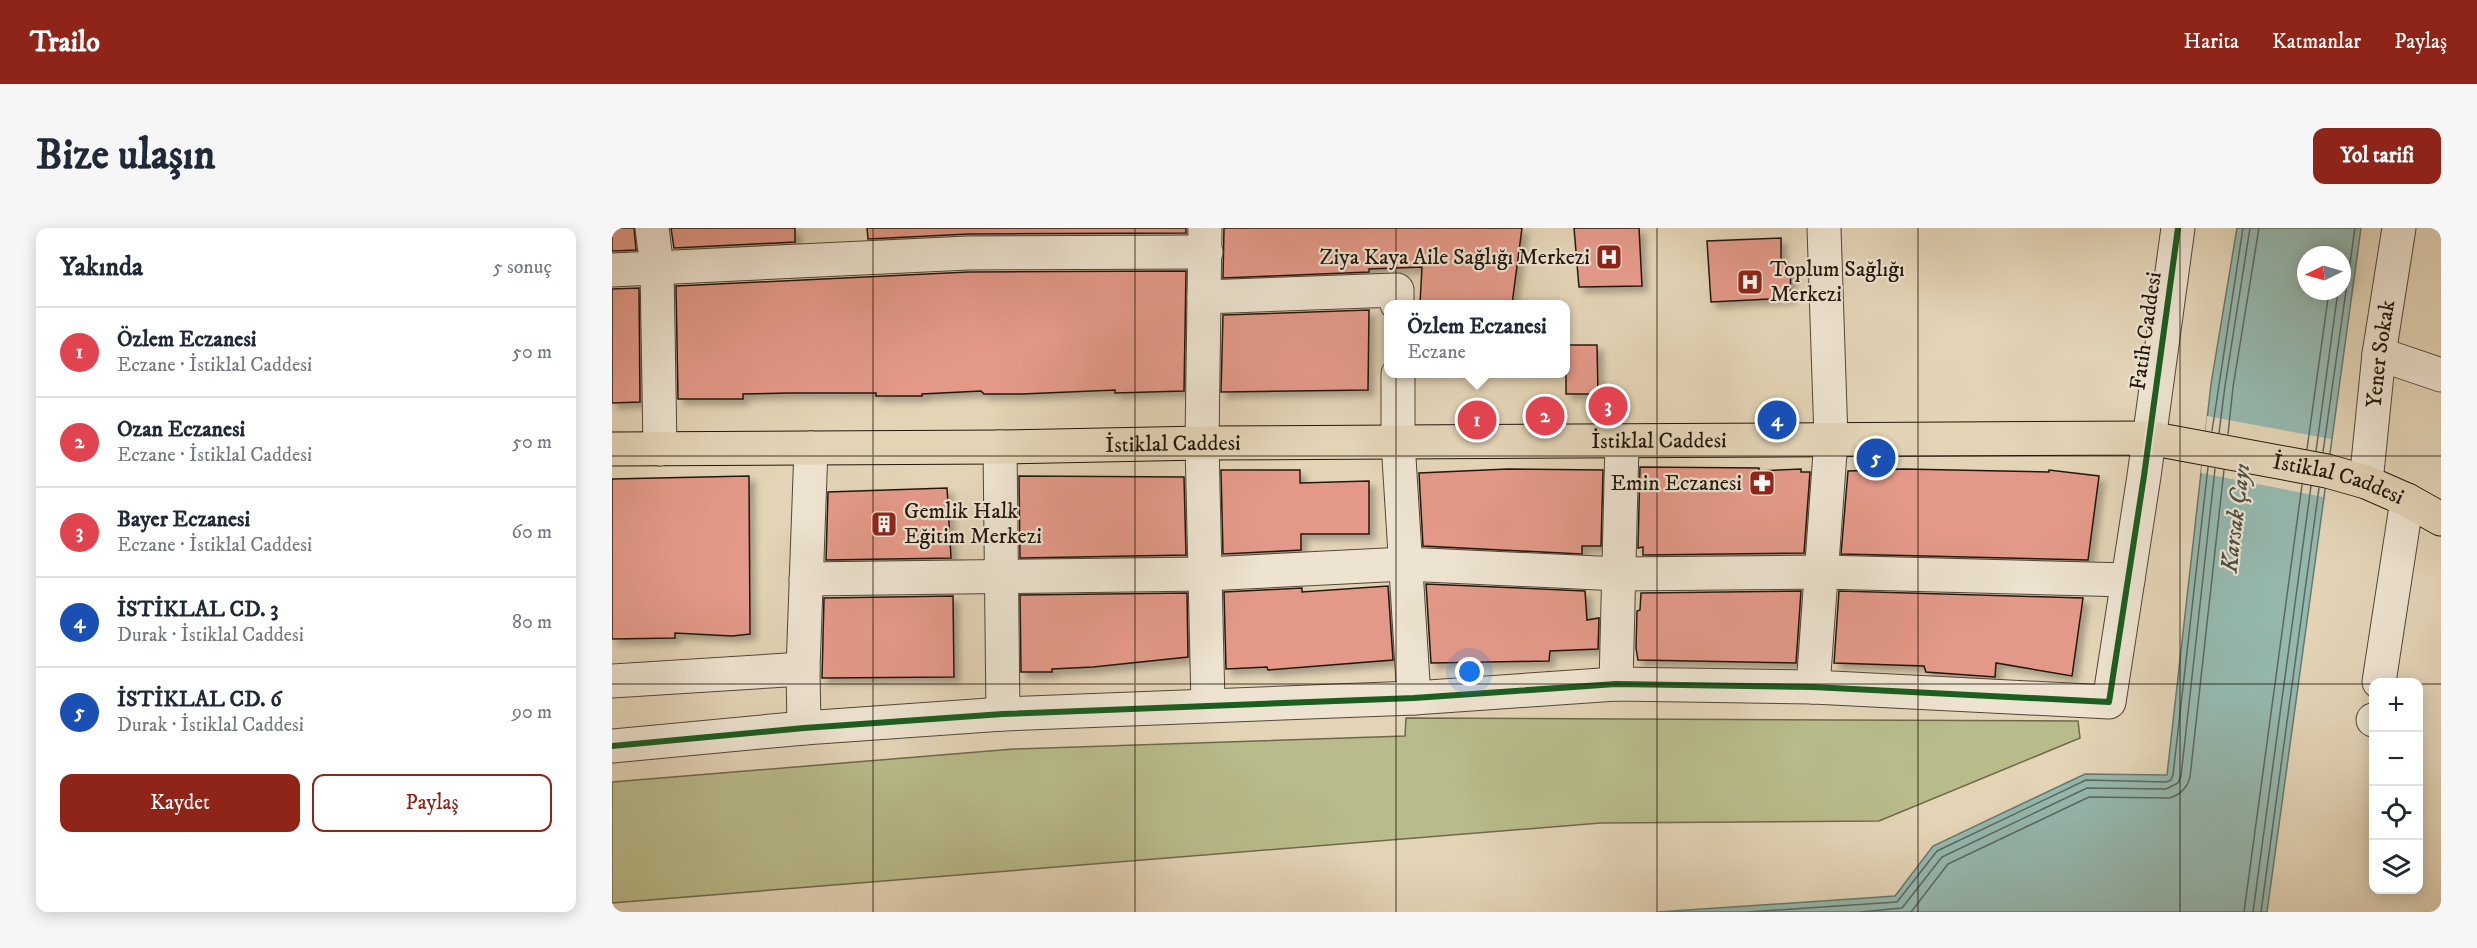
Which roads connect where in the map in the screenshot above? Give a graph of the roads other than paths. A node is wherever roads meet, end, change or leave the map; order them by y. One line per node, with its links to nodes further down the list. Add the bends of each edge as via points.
1 (652, 228): 6 (street)
2 (1824, 228): 14 (street)
3 (2178, 228): 13 (street, Fatih Caddesi)
4 (2399, 228): 10 (street, Yener Sokak)
5 (1205, 240): 6 (street); 8 (street)
6 (657, 267): 7 (street); 21 (street)
7 (612, 270)
8 (1204, 297): 9 (street, via 1397,290); 16 (street)
9 (1397, 300)
10 (2379, 354): 11 (street); 22 (street, Yener Sokak)
11 (2441, 375)
12 (1398, 378): 15 (street)
13 (2149, 438): 14 (main road, İstiklal Caddesi); 22 (main road, İstiklal Caddesi, via 2327,471); 31 (street, Fatih Caddesi)
14 (1831, 439): 17 (main road, İstiklal Caddesi); 26 (street)
15 (1398, 442): 16 (main road, İstiklal Caddesi); 17 (main road, İstiklal Caddesi); 25 (street)
16 (1202, 443): 18 (main road, İstiklal Caddesi); 27 (street)
17 (1622, 443): 28 (street)
18 (1000, 447): 19 (main road, İstiklal Caddesi); 29 (street)
19 (811, 448): 21 (main road, İstiklal Caddesi); 30 (street)
20 (612, 449): 21 (main road, İstiklal Caddesi)
21 (660, 449)
22 (2366, 482): 23 (main road, İstiklal Caddesi)
23 (2407, 500): 24 (main road, İstiklal Caddesi); 33 (street)
24 (2441, 519)
25 (1405, 564): 27 (street); 28 (street); 37 (street)
26 (1822, 572): 28 (street); 31 (street); 36 (street)
27 (1206, 574): 29 (street); 38 (street)
28 (1619, 574): 35 (street)
29 (1001, 577): 30 (street); 39 (street)
30 (806, 579): 32 (street)
31 (2128, 580): 36 (street, Fatih Caddesi, via 2109,702)
32 (803, 669): 34 (street); 40 (street)
33 (2380, 678)
34 (612, 681)
35 (1616, 684): 36 (street); 37 (street)
36 (1813, 687)
37 (1414, 698): 38 (street)
38 (1208, 705): 39 (street)
39 (1003, 714): 40 (street)
40 (804, 728): 41 (street)
41 (612, 746)

